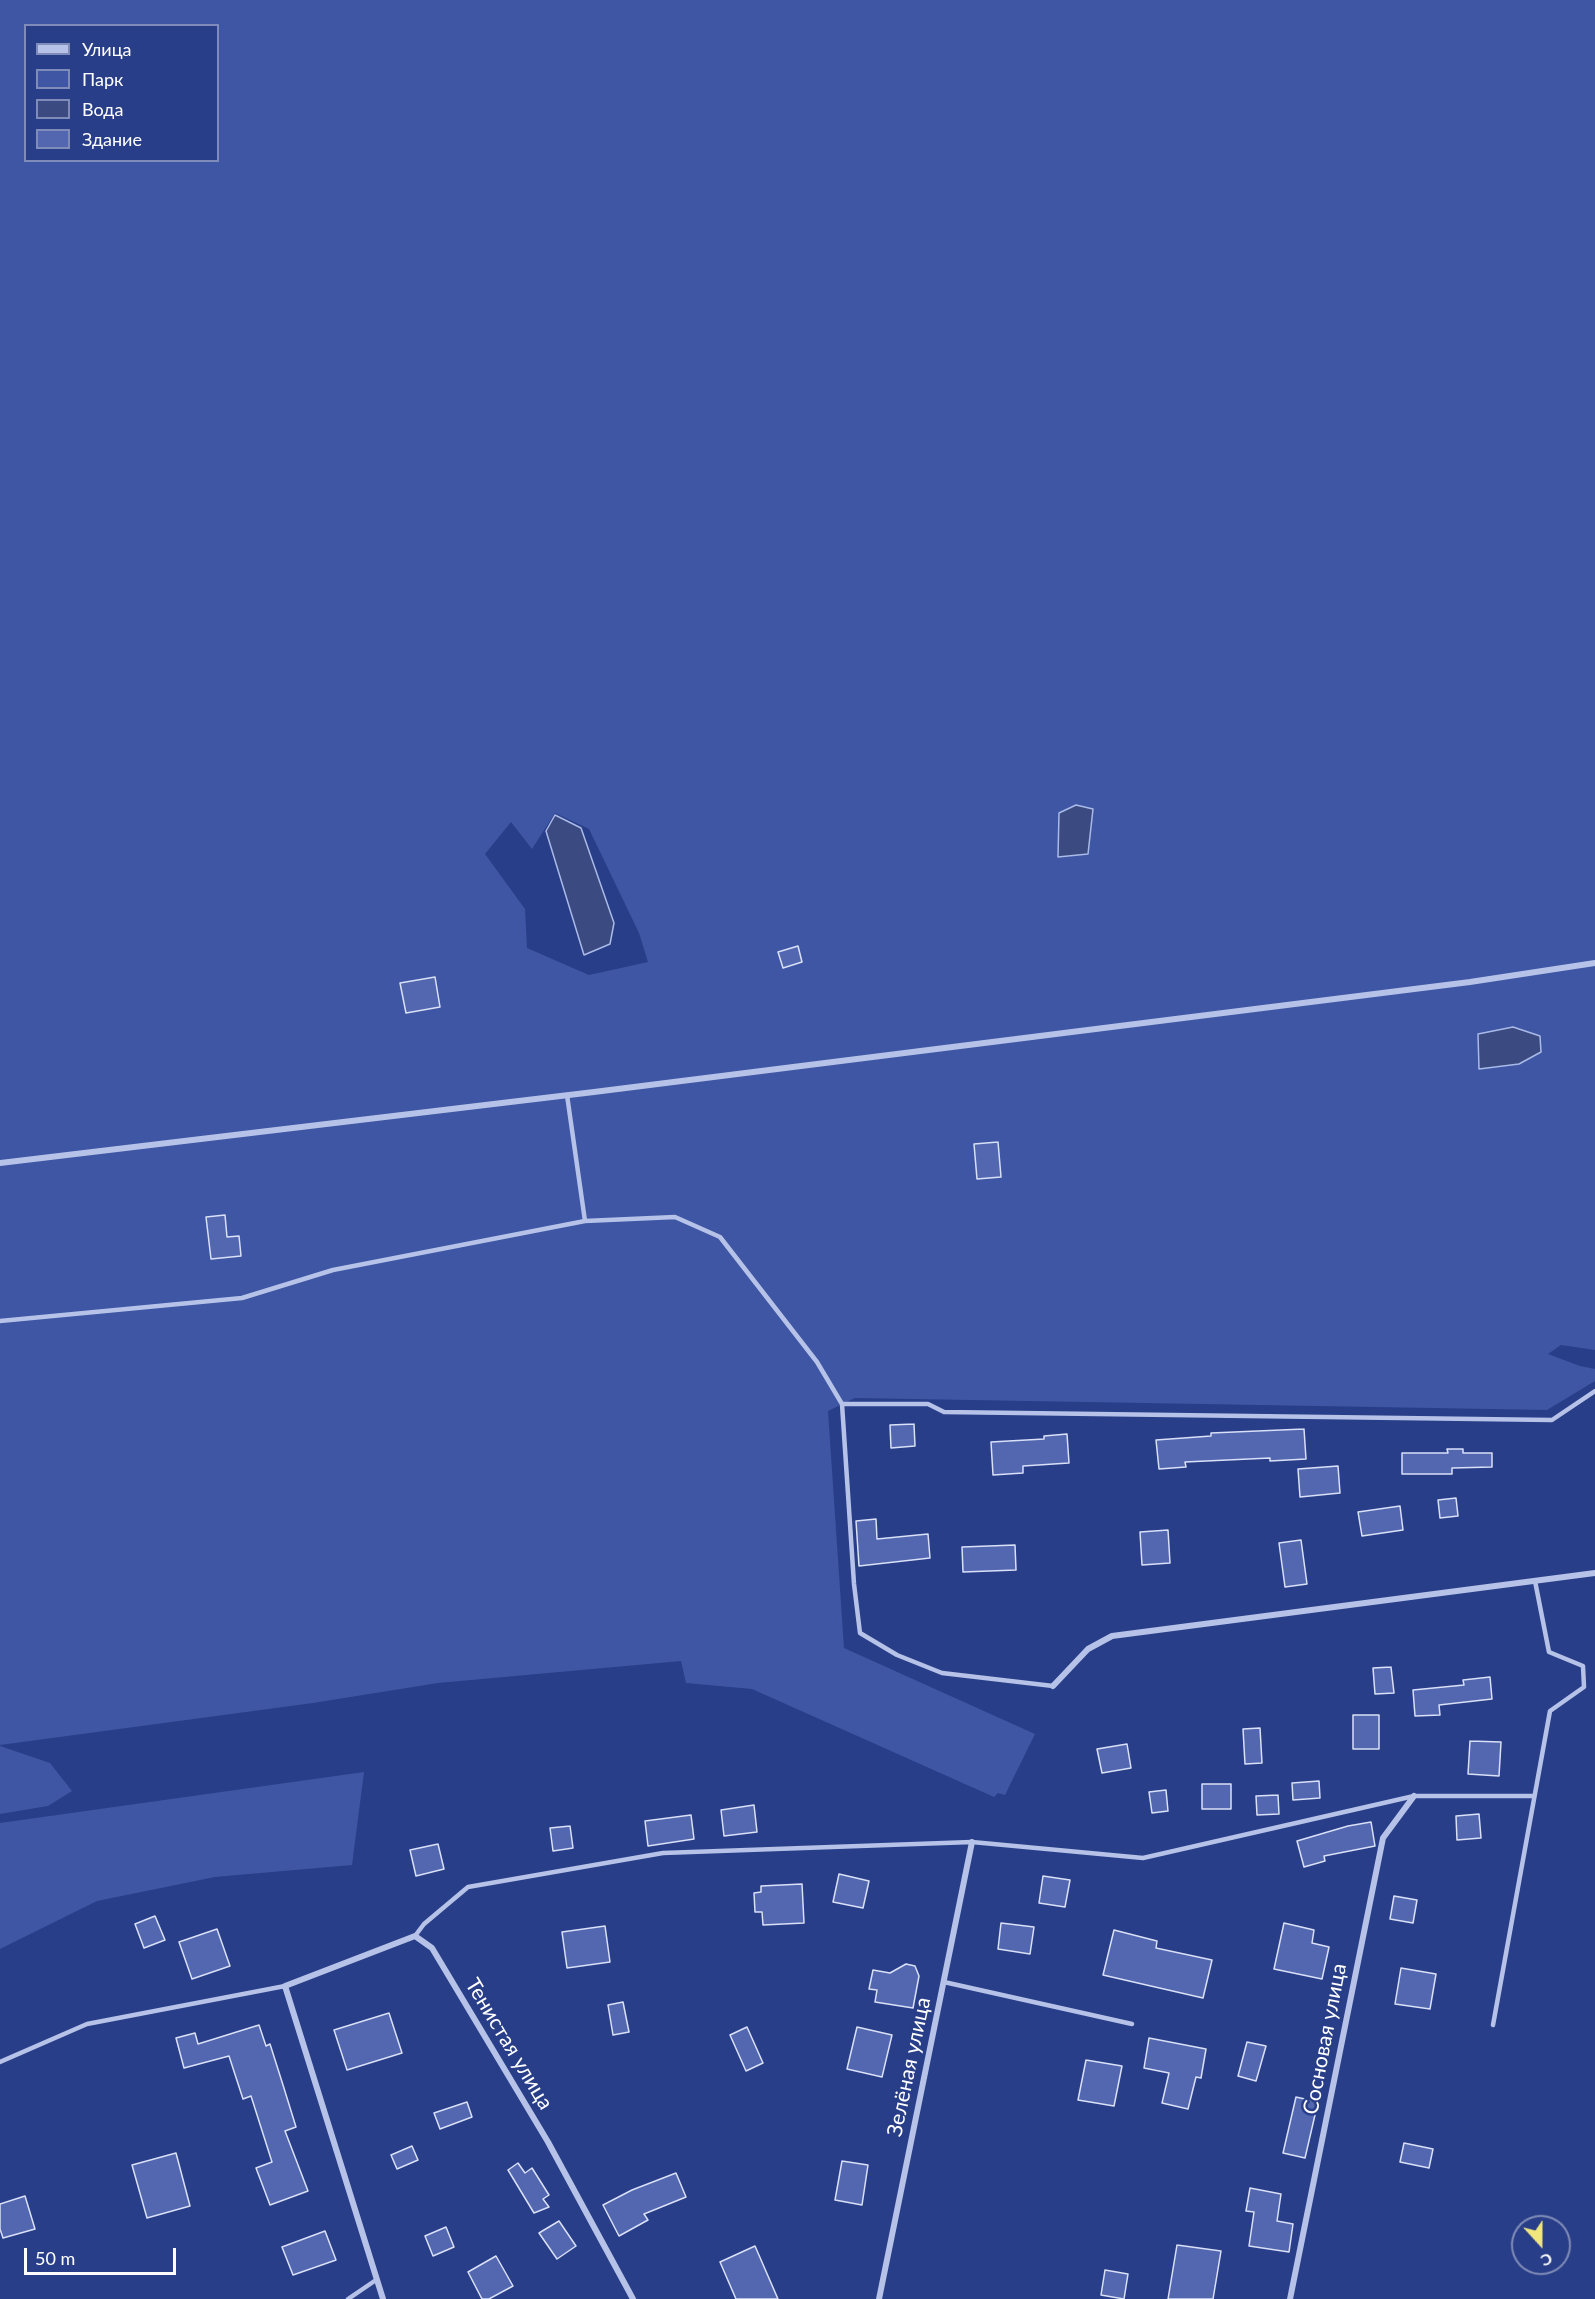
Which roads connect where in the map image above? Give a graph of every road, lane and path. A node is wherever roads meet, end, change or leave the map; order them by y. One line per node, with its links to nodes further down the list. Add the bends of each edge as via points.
1 (1595, 963): 2 (street)
2 (567, 1095): 3 (street); 4 (lane)
3 (0, 1163)
4 (585, 1221): 5 (lane, via 333,1270 242,1298); 7 (lane, via 675,1218 720,1237 817,1362)
5 (0, 1322)
6 (1595, 1391): 7 (lane, via 1552,1420 944,1412 928,1404)
7 (842, 1404): 10 (lane, via 860,1633 897,1655 942,1673)
8 (1595, 1574): 9 (street)
9 (1536, 1581): 10 (street, via 1112,1636 1088,1649); 12 (lane, via 1549,1652 1583,1666 1584,1686 1550,1711)
10 (1053, 1686)
11 (1414, 1796): 12 (lane); 13 (lane, via 1143,1858); 25 (street, Сосновая улица, via 1383,1838)
12 (1534, 1796): 18 (lane)
13 (972, 1842): 14 (lane, via 663,1853 468,1887); 15 (street, Зелёная улица)
14 (415, 1936): 16 (street); 23 (street, Тенистая улица, via 439,1958 548,2142)
15 (944, 1982): 17 (lane); 24 (street, Зелёная улица)
16 (285, 1986): 19 (lane, via 87,2024); 20 (street)
17 (1132, 2024)
18 (1493, 2025)
19 (0, 2062)
20 (376, 2280): 21 (lane); 22 (street)
21 (348, 2299)
22 (383, 2299)
23 (633, 2299)
24 (879, 2299)
25 (1290, 2299)

